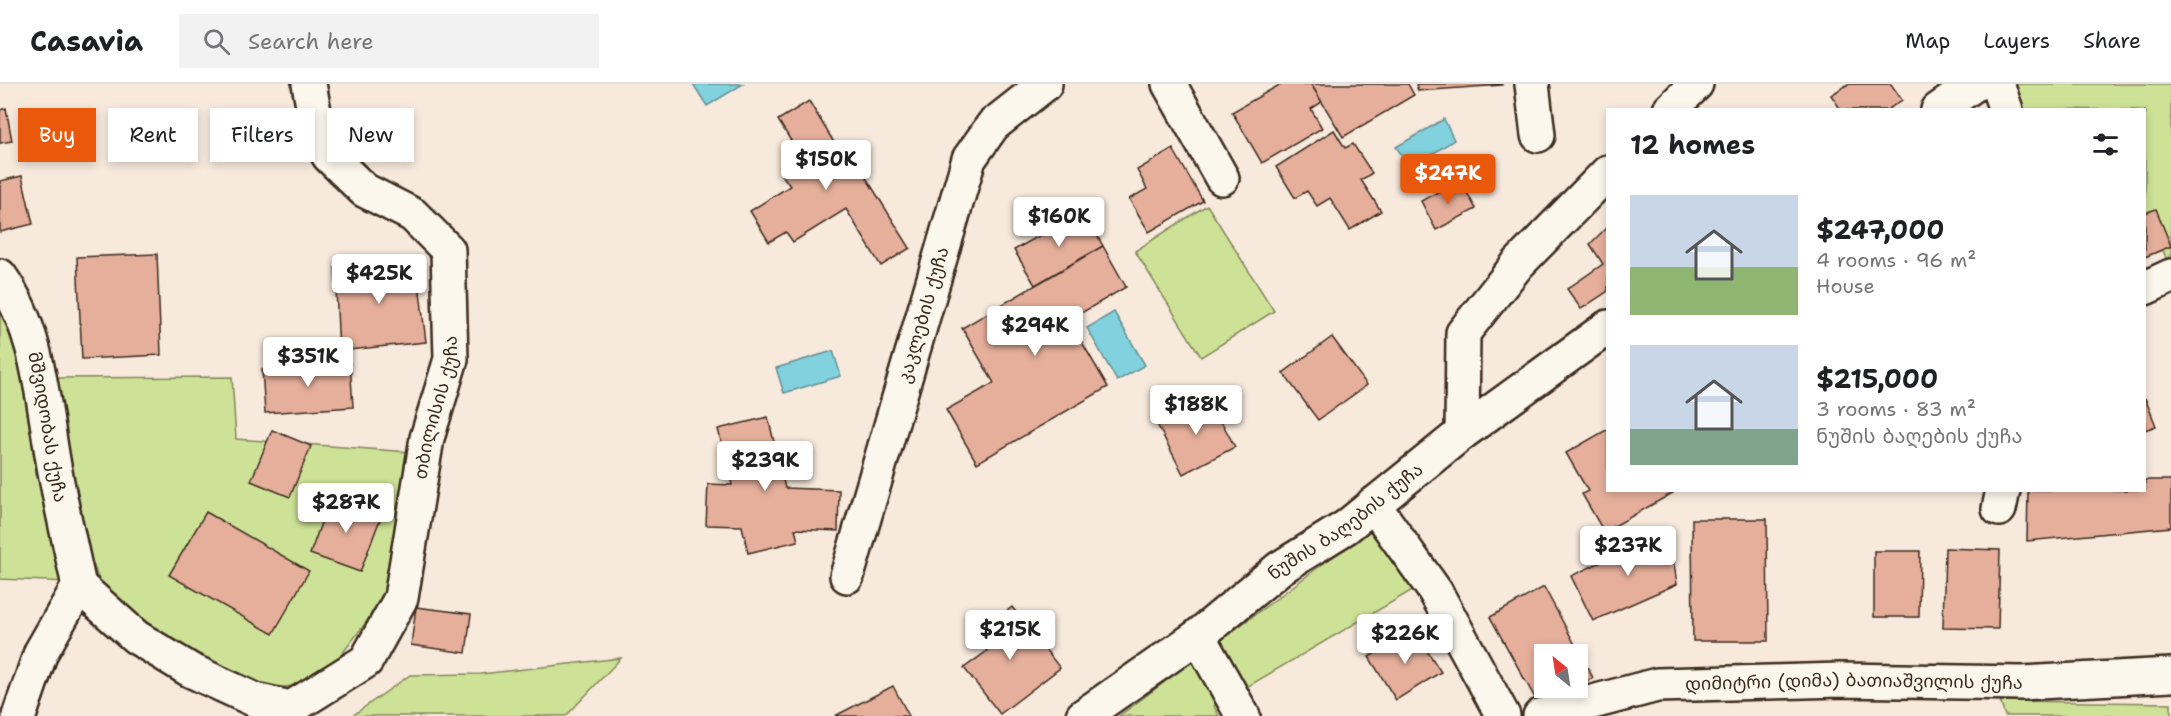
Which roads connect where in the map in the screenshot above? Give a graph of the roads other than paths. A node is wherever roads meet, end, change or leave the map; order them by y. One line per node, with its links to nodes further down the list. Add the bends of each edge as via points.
1 (309, 84): 21 (street, თბილისის ქუჩა, via 320,139 329,156 364,190 413,215 448,250 451,359 428,438 401,598 366,661 291,708 255,700 190,670 135,637)
2 (1045, 84): 20 (street, კაკლების ქუჩა, via 993,125 969,159)
3 (1169, 84): 13 (street)
4 (1532, 84): 11 (street)
5 (1696, 84): 8 (street)
6 (1975, 84): 9 (street)
7 (1997, 84): 10 (street)
8 (1672, 108)
9 (1941, 108)
10 (2005, 108)
11 (1538, 135)
12 (1606, 174): 18 (street, via 1518,264 1463,333)
13 (1222, 178)
14 (0, 276): 21 (street, მშვიდობას ქუჩა, via 17,299 33,346)
15 (2171, 276): 16 (street)
16 (2146, 288)
17 (1606, 328): 18 (street, ნუშის ბაღების ქუჩა)
18 (1462, 434): 19 (street, ნუშის ბაღების ქუჩა)
19 (1373, 504): 22 (street, ნუშის ბაღების ქუჩა, via 1346,527 1280,568); 27 (street, via 1435,591)
20 (847, 576)
21 (79, 586): 24 (street, via 41,652)
22 (1198, 636): 25 (street, ნუშის ბაღების ქუჩა); 26 (street)
23 (2171, 675): 28 (street, დიმიტრი (დიმა) ბათიაშვილის ქუჩა, via 2022,683 1840,680 1657,685)
24 (19, 716)
25 (1083, 716)
26 (1243, 716)
27 (1503, 716)
28 (1540, 716)

